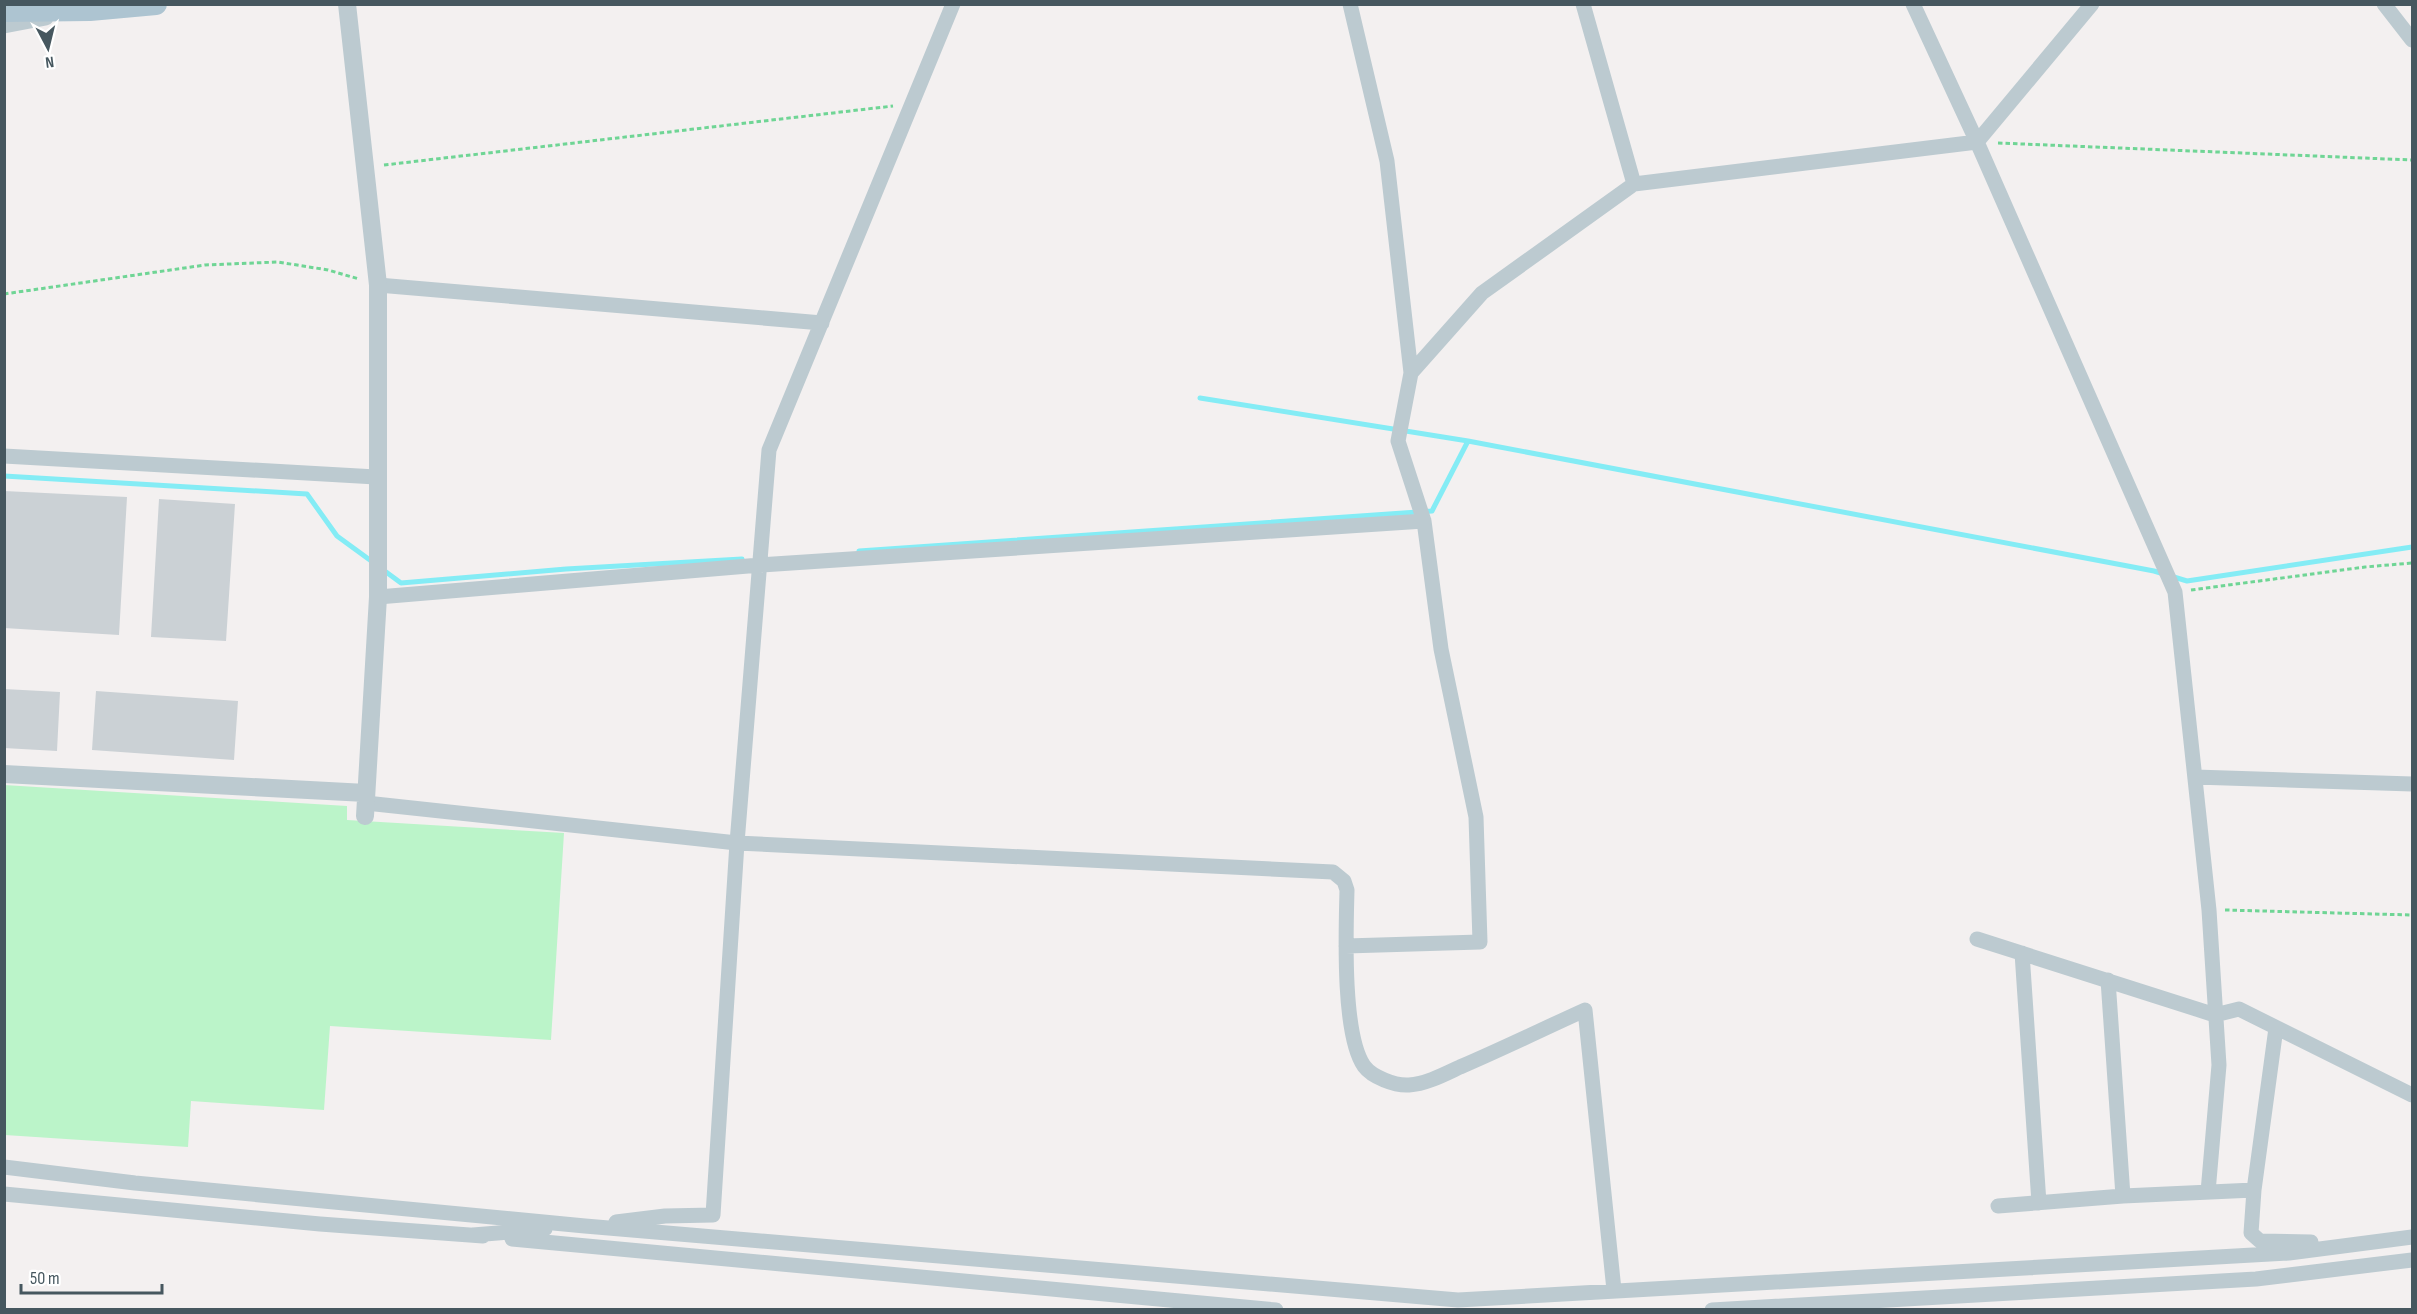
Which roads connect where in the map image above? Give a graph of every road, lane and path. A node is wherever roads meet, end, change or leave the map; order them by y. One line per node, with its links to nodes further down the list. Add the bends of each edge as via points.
1 (156, 4): 9 (main road)
2 (347, 4): 16 (street)
3 (953, 4): 13 (street)
4 (1350, 4): 21 (street, via 1387,161)
5 (1583, 4): 17 (street)
6 (1913, 4): 14 (street)
7 (2092, 4): 14 (street)
8 (2385, 4): 12 (street)
9 (90, 10): 10 (main road); 11 (street)
10 (4, 11)
11 (4, 26)
12 (2412, 40)
13 (912, 103): 16 (path); 20 (street)
14 (1977, 142): 15 (path); 17 (street); 27 (street)
15 (2412, 160)
16 (365, 167): 18 (street)
17 (1634, 184): 21 (street, via 1482,293)
18 (378, 285): 19 (path, via 328,270 278,262 205,265); 20 (street); 23 (street)
19 (4, 294)
20 (822, 322): 26 (street, via 769,450)
21 (1411, 373): 24 (street, via 1398,441)
22 (4, 456): 23 (street)
23 (376, 477): 28 (street)
24 (1424, 521): 26 (street); 37 (street, via 1441,650 1476,817 1480,942)
25 (2412, 563): 27 (path)
26 (760, 566): 28 (street); 33 (street)
27 (2175, 592): 30 (street)
28 (378, 597): 32 (street)
29 (4, 774): 32 (street)
30 (2195, 777): 31 (street); 34 (street)
31 (2412, 784)
32 (366, 804): 33 (street)
33 (737, 843): 37 (street, via 1333,872 1344,881 1347,890); 50 (street, via 713,1215 665,1216)
34 (2209, 910): 35 (path); 40 (street)
35 (2412, 915)
36 (1977, 939): 38 (street)
37 (1346, 946): 56 (street, via 1355,1044 1364,1067 1393,1083 1409,1085 1438,1076 1585,1010)
38 (2022, 953): 39 (street); 48 (street)
39 (2108, 980): 40 (street); 47 (street)
40 (2215, 1015): 41 (street, via 2239,1010); 45 (street, via 2218,1065)
41 (2276, 1028): 42 (street); 44 (street)
42 (2412, 1095)
43 (4, 1167): 50 (street)
44 (2254, 1190): 45 (street); 53 (street, via 2251,1233 2260,1241)
45 (2208, 1192): 47 (street)
46 (4, 1194): 51 (street)
47 (2123, 1196): 48 (street)
48 (2039, 1203): 49 (street)
49 (1998, 1206)
50 (585, 1226): 51 (street); 56 (street, via 1458,1300)
51 (473, 1235): 57 (street)
52 (2412, 1237): 53 (street)
53 (2365, 1243): 54 (street); 56 (street, via 2277,1254)
54 (2412, 1247)
55 (2412, 1260): 58 (street, via 2256,1279)
56 (1614, 1290)
57 (1276, 1310)
58 (1712, 1310)

